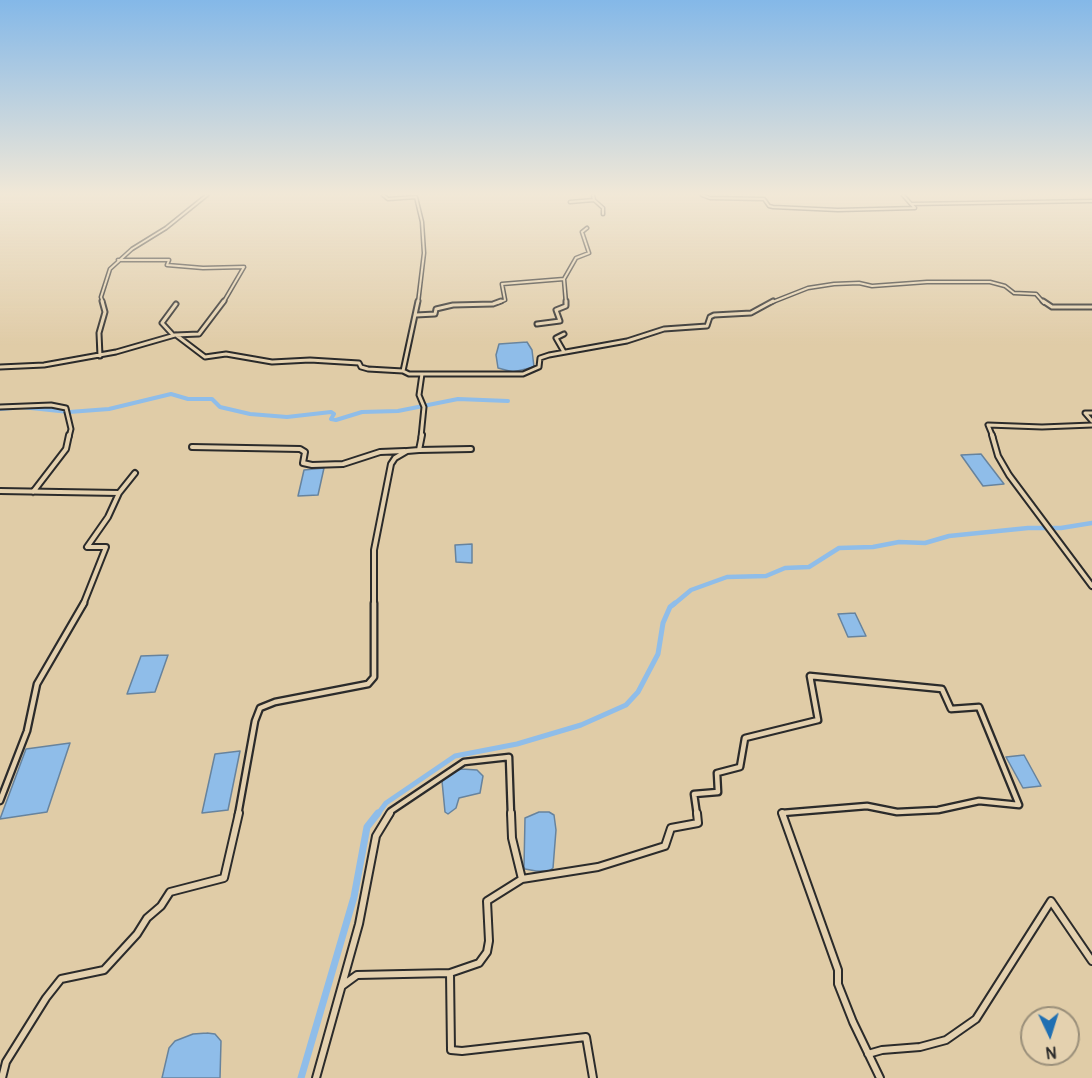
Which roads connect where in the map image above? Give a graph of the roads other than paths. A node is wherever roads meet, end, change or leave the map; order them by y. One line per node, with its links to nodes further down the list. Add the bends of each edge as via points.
1 (137, 245): 4 (street)
2 (424, 245): 10 (street)
3 (585, 245): 5 (street, via 589,254 576,258)
4 (117, 260): 13 (street, via 169,260 167,265 202,268 244,267 199,334); 15 (street, via 101,297 105,312 99,333)
5 (564, 279): 10 (street, via 502,284 505,300 453,305 436,309 435,314); 11 (street, via 566,306 556,310 560,321)
6 (801, 283): 7 (street)
7 (808, 288): 9 (street, via 859,283 872,286 990,282 1014,293 1034,293 1052,307); 14 (street, via 751,313 714,315 707,326 664,329 627,341)
8 (176, 304): 13 (street, via 162,322)
9 (1092, 307)
10 (416, 315): 17 (street)
11 (537, 324)
12 (564, 334): 14 (street, via 556,338)
13 (174, 335): 15 (street); 17 (street, via 206,357 226,354 272,362 359,363 368,369)
14 (564, 352): 18 (street, via 540,358 539,366 523,374)
15 (100, 356): 16 (street)
16 (0, 367)
17 (403, 371): 18 (street)
18 (422, 374): 25 (street, via 419,395 424,421)
19 (0, 407): 20 (street, via 51,405)
20 (67, 411): 29 (street, via 71,429 66,449)
21 (1092, 412): 22 (street, via 1085,413)
22 (1092, 423): 31 (street, via 1042,427 988,425 1009,475)
23 (192, 447): 26 (street, via 300,449 304,452 303,463 312,465 343,464 380,452)
24 (471, 449): 25 (street)
25 (419, 450): 26 (street)
26 (406, 451): 38 (street, via 391,464 374,550 374,677 368,684 260,708 224,879 170,892 104,970 61,979 6,1062)
27 (135, 473): 30 (street)
28 (0, 491): 29 (street)
29 (33, 492): 30 (street)
30 (119, 493): 32 (street, via 87,547 106,547 80,612 38,684 27,731)
31 (1092, 586)
32 (0, 801)
33 (522, 879): 35 (street, via 487,901 489,941 479,963); 36 (street, via 512,838 509,757 464,762 391,811 376,836 363,907); 37 (street, via 598,867 666,846 671,828 698,824 694,794 718,792 717,773 740,767 745,738 818,720 810,676 942,689 951,709 979,707 1019,805 979,801 938,810 897,812 867,806 782,813 838,970 838,984)
34 (1092, 961): 37 (street, via 1051,901 976,1019 945,1040)
35 (450, 973): 36 (street, via 357,975); 40 (street, via 451,1050 586,1037)
36 (342, 986): 39 (street)
37 (867, 1054): 41 (street)
38 (2, 1078)
39 (316, 1078)
40 (593, 1078)
41 (880, 1078)

